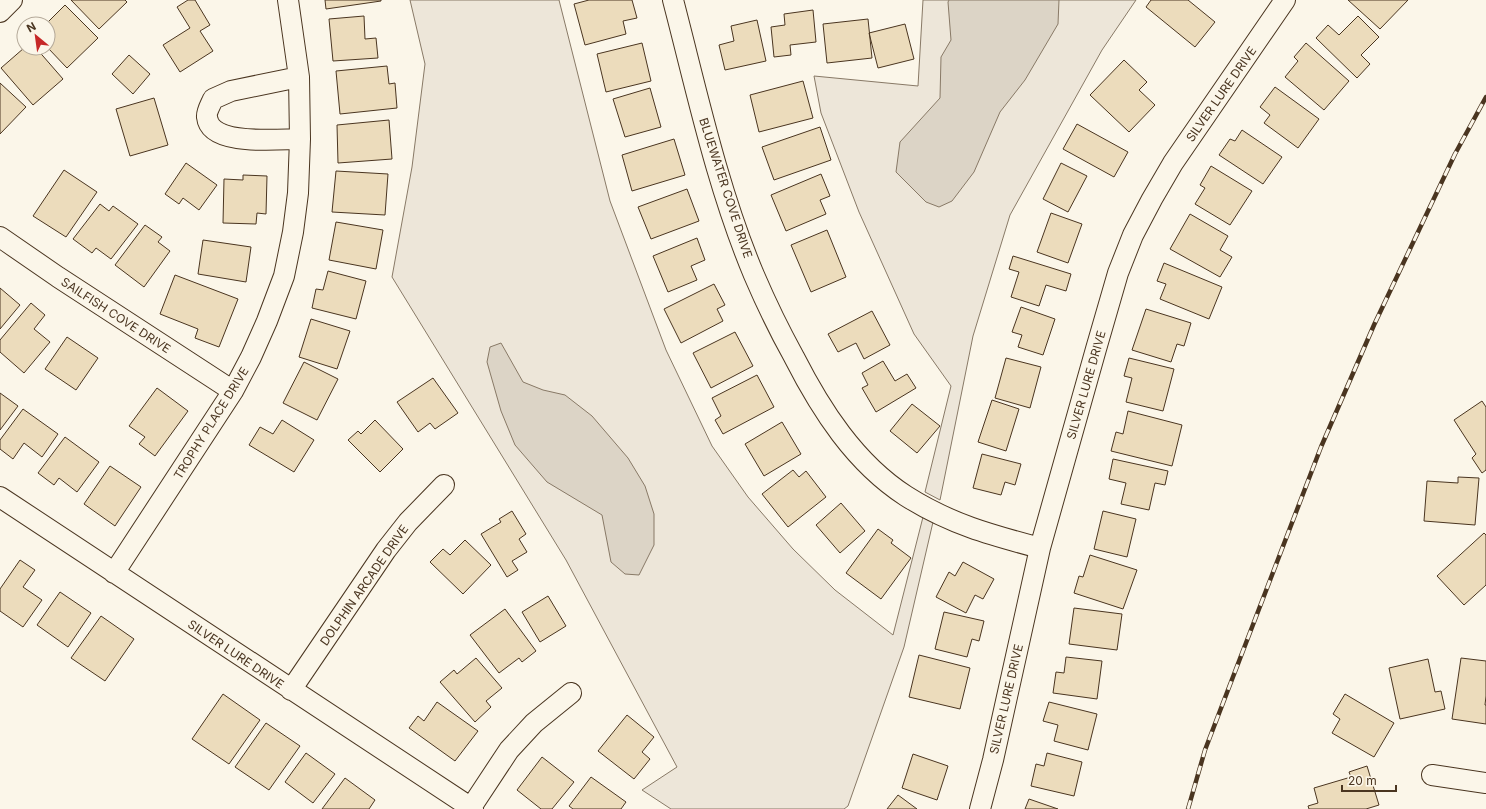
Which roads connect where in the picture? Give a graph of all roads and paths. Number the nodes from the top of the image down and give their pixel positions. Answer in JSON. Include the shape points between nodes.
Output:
{"nodes":[{"id":1,"x":12,"y":0,"type":"edge"},
{"id":2,"x":288,"y":0,"type":"edge"},
{"id":3,"x":673,"y":0,"type":"edge"},
{"id":4,"x":1285,"y":0,"type":"edge"},
{"id":5,"x":0,"y":12,"type":"edge"},
{"id":6,"x":299,"y":77,"type":"junction"},
{"id":7,"x":300,"y":139,"type":"junction"},
{"id":8,"x":0,"y":237,"type":"edge"},
{"id":9,"x":233,"y":391,"type":"junction"},
{"id":10,"x":444,"y":485,"type":"dead end"},
{"id":11,"x":0,"y":497,"type":"edge"},
{"id":12,"x":1040,"y":548,"type":"junction"},
{"id":13,"x":114,"y":573,"type":"junction"},
{"id":14,"x":291,"y":690,"type":"junction"},
{"id":15,"x":571,"y":693,"type":"dead end"},
{"id":16,"x":1432,"y":775,"type":"dead end"},
{"id":17,"x":1486,"y":783,"type":"edge"},
{"id":18,"x":471,"y":809,"type":"edge"},
{"id":19,"x":980,"y":809,"type":"edge"}],
"edges":[{"from":1,"to":5,"type":"street"},
{"from":2,"to":6,"type":"street","name":"TROPHY PLACE DRIVE"},
{"from":3,"to":12,"type":"street","name":"BLUEWATER COVE DRIVE","via":[[712,152],[754,274],[783,338],[832,423],[873,469],[905,495],[974,530]]},
{"from":4,"to":12,"type":"street","name":"SILVER LURE DRIVE","via":[[1173,164],[1133,235],[1118,273]]},
{"from":6,"to":7,"type":"street","name":"TROPHY PLACE DRIVE"},
{"from":6,"to":7,"type":"street","via":[[231,91],[213,99],[206,116],[210,126],[223,136],[241,139]]},
{"from":7,"to":9,"type":"street","name":"TROPHY PLACE DRIVE","via":[[298,193],[284,276],[268,321]]},
{"from":8,"to":9,"type":"street","name":"SAILFISH COVE DRIVE"},
{"from":9,"to":13,"type":"street","name":"TROPHY PLACE DRIVE"},
{"from":10,"to":14,"type":"street","name":"DOLPHIN ARCADE DRIVE","via":[[408,522],[386,550]]},
{"from":11,"to":13,"type":"street","name":"SILVER LURE DRIVE"},
{"from":12,"to":19,"type":"street","name":"SILVER LURE DRIVE"},
{"from":13,"to":14,"type":"street","name":"SILVER LURE DRIVE"},
{"from":14,"to":18,"type":"street","name":"SILVER LURE DRIVE"},
{"from":15,"to":18,"type":"street","via":[[534,723],[509,750]]},
{"from":16,"to":17,"type":"street"}]}
